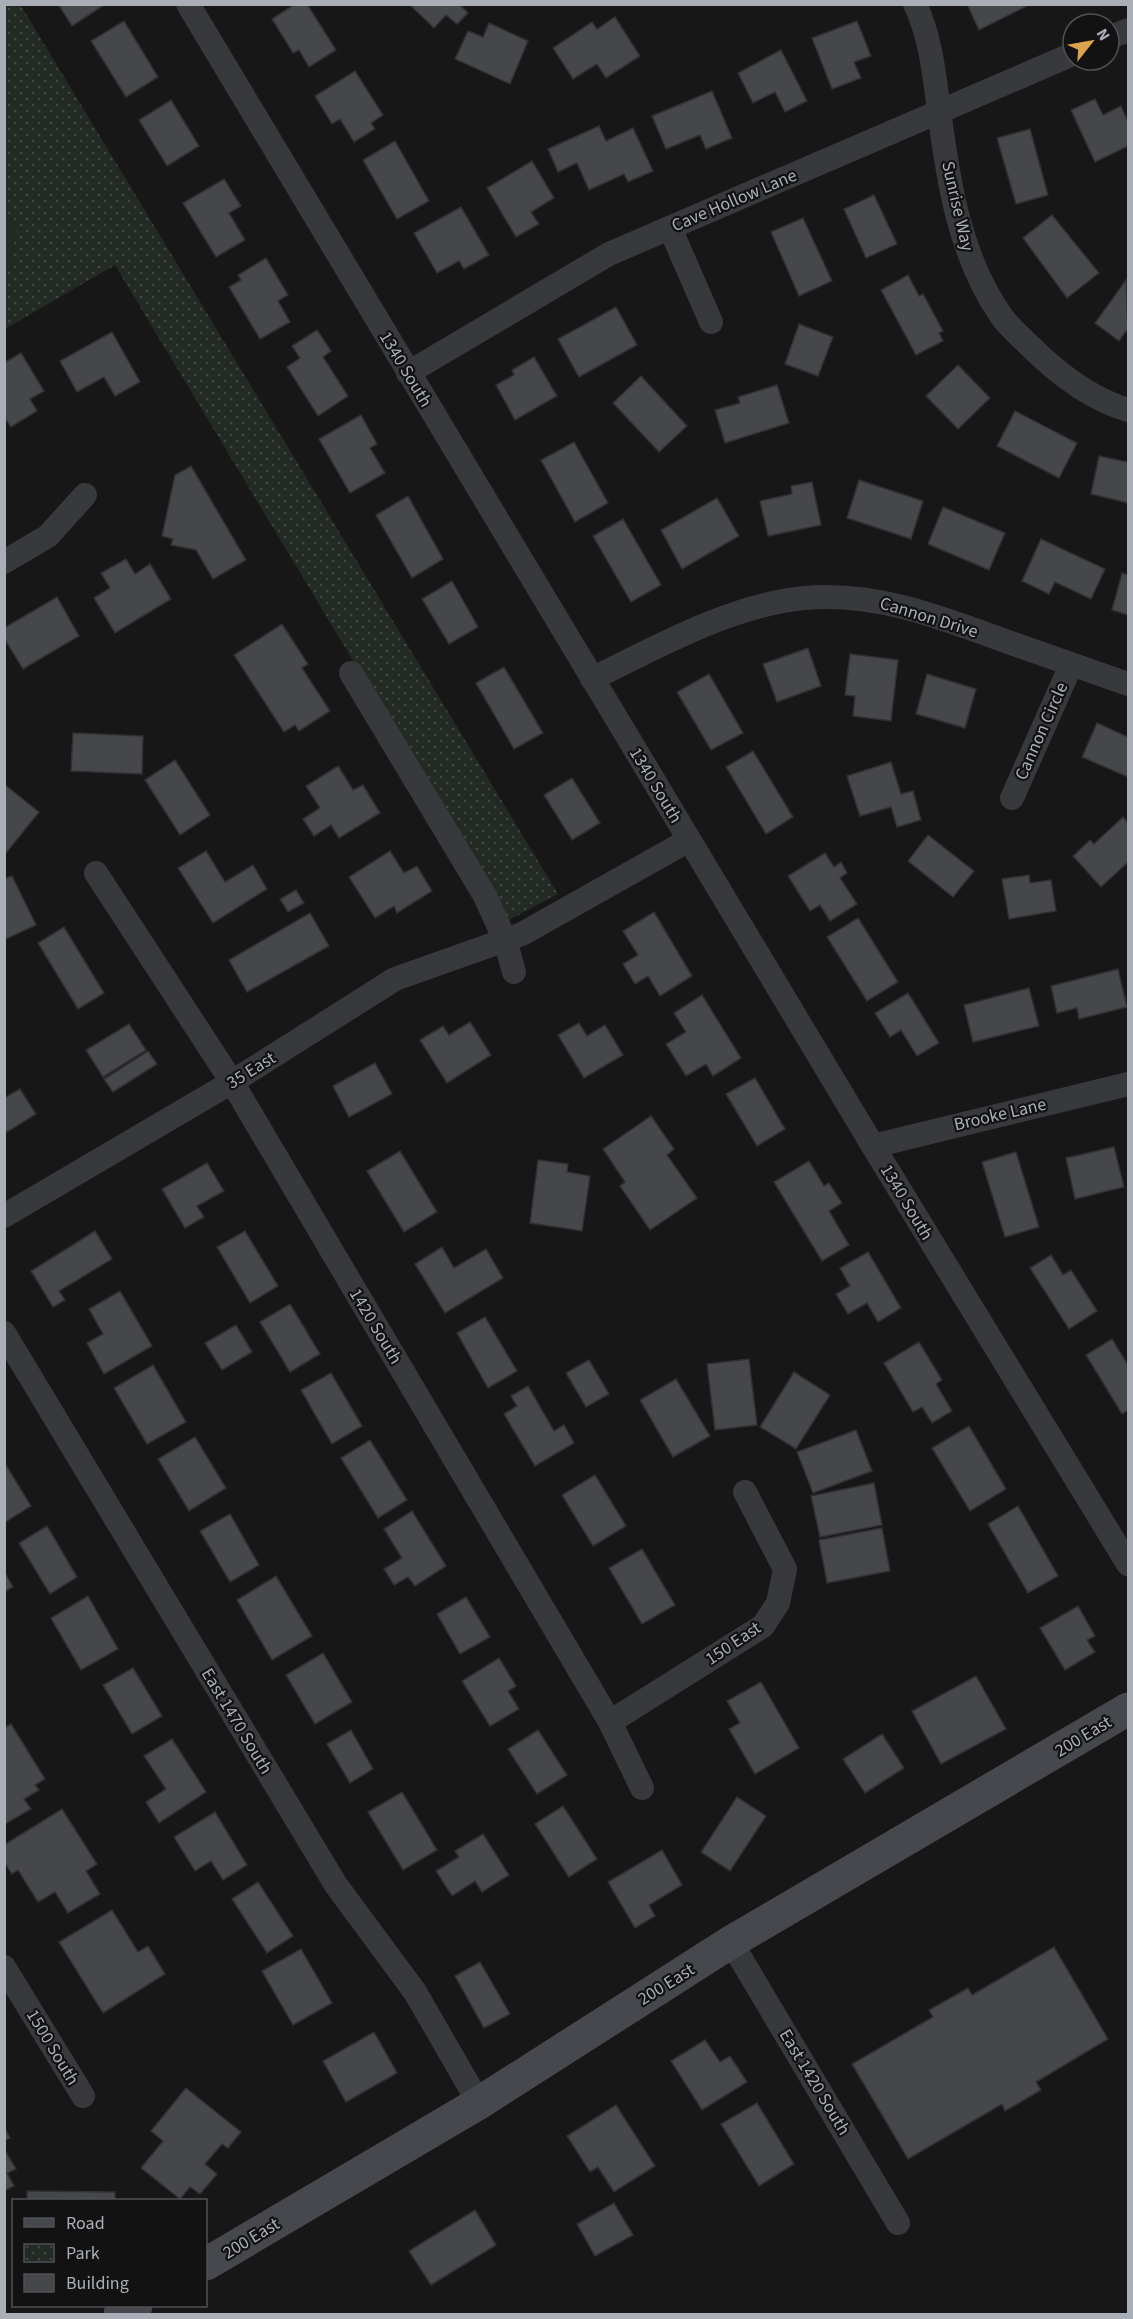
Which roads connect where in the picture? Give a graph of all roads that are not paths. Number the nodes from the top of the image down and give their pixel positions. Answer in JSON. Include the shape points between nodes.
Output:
{"nodes":[{"id":1,"x":188,"y":4,"type":"edge"},
{"id":2,"x":915,"y":4,"type":"edge"},
{"id":3,"x":1061,"y":59,"type":"edge"},
{"id":4,"x":939,"y":111,"type":"junction"},
{"id":5,"x":670,"y":228,"type":"junction"},
{"id":6,"x":711,"y":322,"type":"dead end"},
{"id":7,"x":408,"y":373,"type":"junction"},
{"id":8,"x":1128,"y":410,"type":"edge"},
{"id":9,"x":85,"y":495,"type":"dead end"},
{"id":10,"x":4,"y":562,"type":"edge"},
{"id":11,"x":1071,"y":665,"type":"junction"},
{"id":12,"x":351,"y":673,"type":"dead end"},
{"id":13,"x":592,"y":679,"type":"junction"},
{"id":14,"x":1128,"y":684,"type":"edge"},
{"id":15,"x":1012,"y":798,"type":"dead end"},
{"id":16,"x":689,"y":840,"type":"junction"},
{"id":17,"x":96,"y":873,"type":"dead end"},
{"id":18,"x":505,"y":940,"type":"junction"},
{"id":19,"x":514,"y":972,"type":"dead end"},
{"id":20,"x":232,"y":1082,"type":"junction"},
{"id":21,"x":1128,"y":1084,"type":"edge"},
{"id":22,"x":873,"y":1146,"type":"junction"},
{"id":23,"x":4,"y":1216,"type":"edge"},
{"id":24,"x":4,"y":1333,"type":"edge"},
{"id":25,"x":745,"y":1492,"type":"dead end"},
{"id":26,"x":1128,"y":1564,"type":"edge"},
{"id":27,"x":1128,"y":1709,"type":"edge"},
{"id":28,"x":610,"y":1722,"type":"junction"},
{"id":29,"x":642,"y":1788,"type":"dead end"},
{"id":30,"x":731,"y":1942,"type":"junction"},
{"id":31,"x":4,"y":1967,"type":"edge"},
{"id":32,"x":83,"y":2096,"type":"dead end"},
{"id":33,"x":479,"y":2103,"type":"junction"},
{"id":34,"x":898,"y":2223,"type":"dead end"},
{"id":35,"x":207,"y":2263,"type":"edge"},
{"id":36,"x":134,"y":2307,"type":"edge"},
{"id":37,"x":120,"y":2314,"type":"edge"}],
"edges":[{"from":1,"to":7,"type":"street","name":"1340 South"},
{"from":2,"to":4,"type":"street","name":"Sunrise Way","via":[[933,59]]},
{"from":3,"to":4,"type":"street","name":"Cave Hollow Lane"},
{"from":4,"to":5,"type":"street","name":"Cave Hollow Lane"},
{"from":4,"to":8,"type":"street","name":"Sunrise Way","via":[[962,237],[975,271],[1003,318],[1044,360],[1077,386],[1108,404]]},
{"from":5,"to":6,"type":"street"},
{"from":5,"to":7,"type":"street","name":"Cave Hollow Lane","via":[[609,254]]},
{"from":7,"to":13,"type":"street","name":"1340 South"},
{"from":9,"to":10,"type":"street","via":[[48,536]]},
{"from":11,"to":13,"type":"street","name":"Cannon Drive","via":[[944,618],[876,600],[805,597],[762,606],[694,630]]},
{"from":11,"to":14,"type":"street","name":"Cannon Drive"},
{"from":11,"to":15,"type":"street","name":"Cannon Circle"},
{"from":12,"to":18,"type":"street","via":[[485,896]]},
{"from":13,"to":16,"type":"street","name":"1340 South"},
{"from":16,"to":18,"type":"street","name":"35 East"},
{"from":16,"to":22,"type":"street","name":"1340 South"},
{"from":17,"to":20,"type":"street","name":"1420 South"},
{"from":18,"to":19,"type":"street"},
{"from":18,"to":20,"type":"street","name":"35 East","via":[[395,980]]},
{"from":20,"to":23,"type":"street","name":"35 East"},
{"from":20,"to":28,"type":"street","name":"1420 South"},
{"from":21,"to":22,"type":"street","name":"Brooke Lane"},
{"from":22,"to":26,"type":"street","name":"1340 South"},
{"from":24,"to":33,"type":"street","name":"East 1470 South","via":[[336,1885],[415,1992]]},
{"from":25,"to":28,"type":"street","name":"150 East","via":[[785,1569],[778,1603],[763,1626]]},
{"from":27,"to":30,"type":"main road","name":"200 East"},
{"from":28,"to":29,"type":"street","name":"1420 South"},
{"from":30,"to":33,"type":"main road","name":"200 East"},
{"from":30,"to":34,"type":"street","name":"East 1420 South"},
{"from":31,"to":32,"type":"street","name":"1500 South"},
{"from":33,"to":35,"type":"main road","name":"200 East"},
{"from":36,"to":37,"type":"main road"}]}
